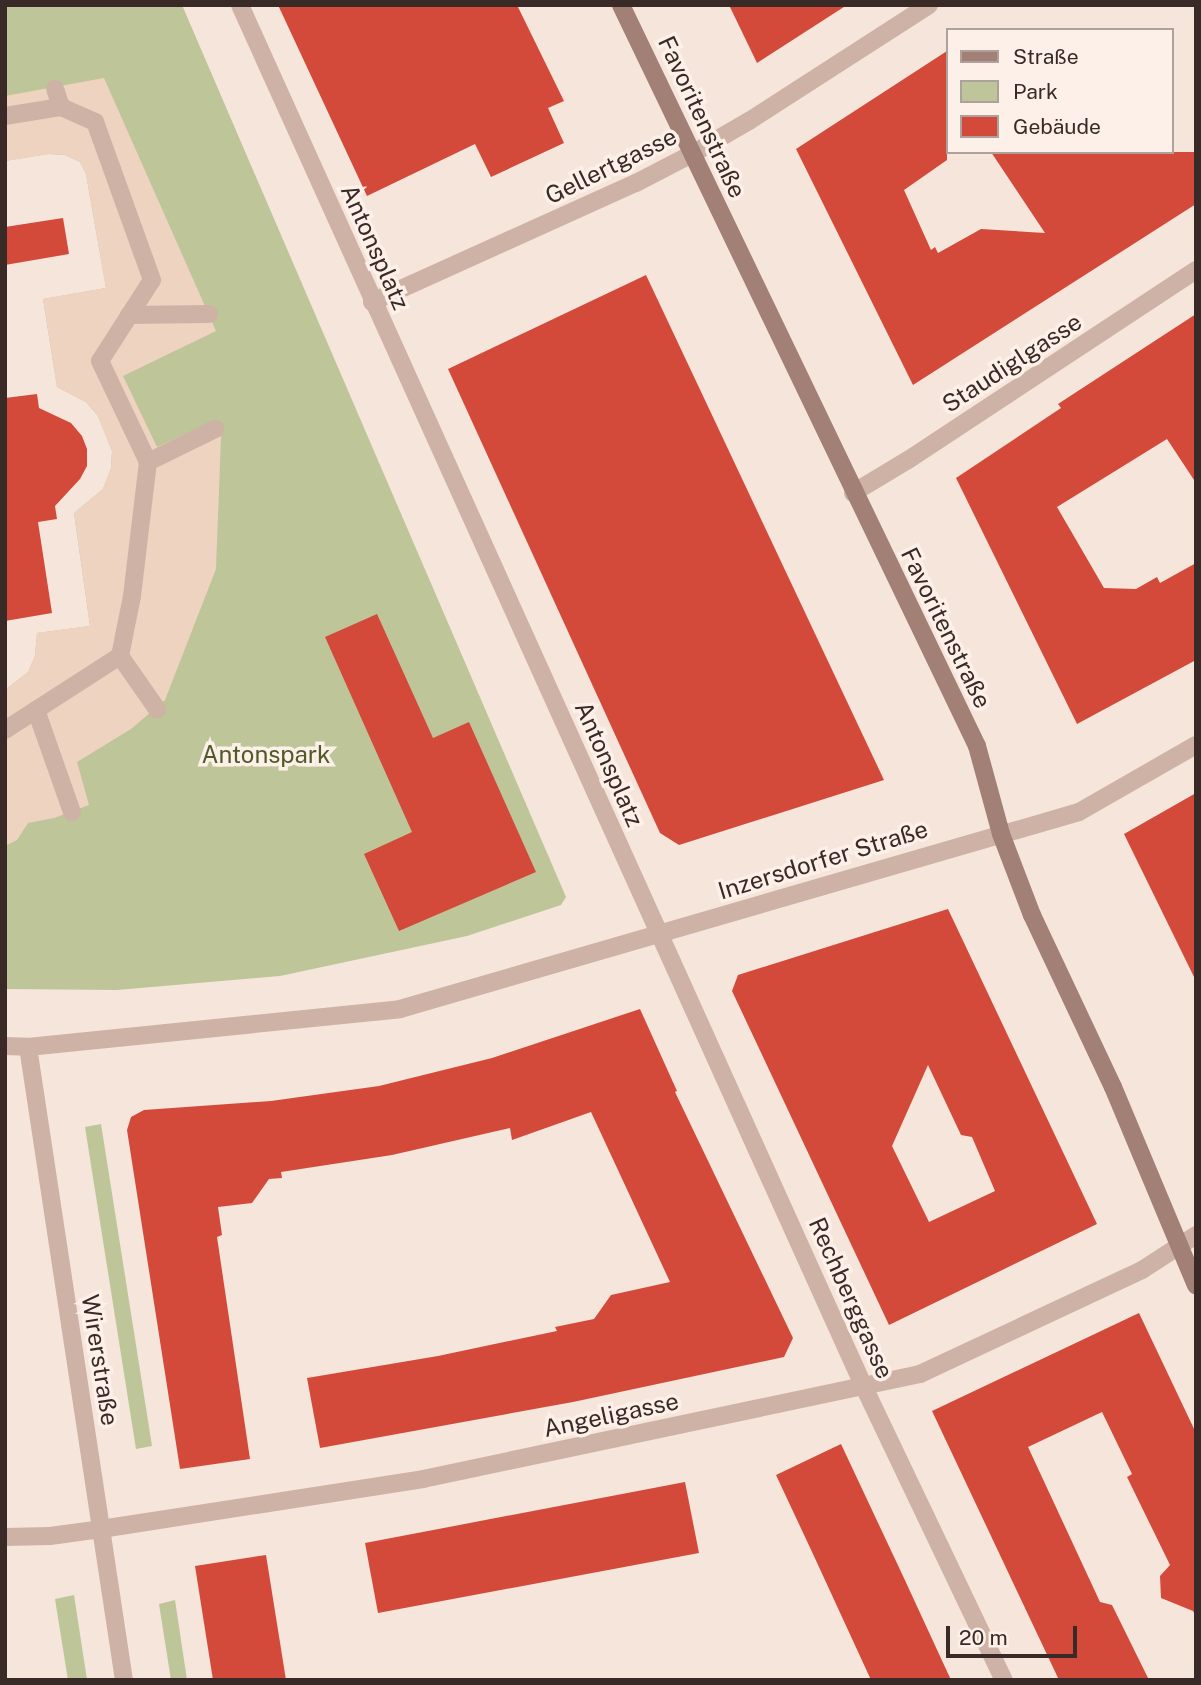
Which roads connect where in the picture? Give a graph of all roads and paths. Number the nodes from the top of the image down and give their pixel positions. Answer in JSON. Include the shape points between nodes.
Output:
{"nodes":[{"id":1,"x":240,"y":5,"type":"edge"},
{"id":2,"x":621,"y":5,"type":"edge"},
{"id":3,"x":929,"y":5,"type":"edge"},
{"id":4,"x":55,"y":89,"type":"dead end"},
{"id":5,"x":61,"y":107,"type":"junction"},
{"id":6,"x":5,"y":116,"type":"edge"},
{"id":7,"x":692,"y":154,"type":"junction"},
{"id":8,"x":1196,"y":270,"type":"edge"},
{"id":9,"x":372,"y":302,"type":"junction"},
{"id":10,"x":209,"y":314,"type":"dead end"},
{"id":11,"x":129,"y":315,"type":"junction"},
{"id":12,"x":215,"y":429,"type":"dead end"},
{"id":13,"x":148,"y":462,"type":"junction"},
{"id":14,"x":853,"y":493,"type":"junction"},
{"id":15,"x":120,"y":656,"type":"junction"},
{"id":16,"x":157,"y":709,"type":"dead end"},
{"id":17,"x":36,"y":710,"type":"junction"},
{"id":18,"x":5,"y":730,"type":"edge"},
{"id":19,"x":1196,"y":745,"type":"edge"},
{"id":20,"x":72,"y":812,"type":"dead end"},
{"id":21,"x":1001,"y":834,"type":"junction"},
{"id":22,"x":660,"y":934,"type":"junction"},
{"id":23,"x":5,"y":1046,"type":"edge"},
{"id":24,"x":29,"y":1047,"type":"junction"},
{"id":25,"x":1196,"y":1235,"type":"edge"},
{"id":26,"x":1180,"y":1247,"type":"junction"},
{"id":27,"x":1196,"y":1285,"type":"edge"},
{"id":28,"x":864,"y":1387,"type":"junction"},
{"id":29,"x":101,"y":1529,"type":"junction"},
{"id":30,"x":5,"y":1536,"type":"edge"},
{"id":31,"x":124,"y":1680,"type":"edge"},
{"id":32,"x":1004,"y":1680,"type":"edge"}],
"edges":[{"from":1,"to":9,"type":"street","name":"Antonsplatz"},
{"from":2,"to":7,"type":"main road","name":"Favoritenstraße"},
{"from":3,"to":7,"type":"street","name":"Gellertgasse"},
{"from":4,"to":5,"type":"street"},
{"from":5,"to":6,"type":"street"},
{"from":5,"to":11,"type":"street","via":[[95,122],[152,280]]},
{"from":7,"to":9,"type":"street","name":"Gellertgasse"},
{"from":7,"to":14,"type":"main road","name":"Favoritenstraße"},
{"from":8,"to":14,"type":"street","name":"Staudiglgasse"},
{"from":9,"to":22,"type":"street","name":"Antonsplatz"},
{"from":10,"to":11,"type":"street"},
{"from":11,"to":13,"type":"street","via":[[100,361]]},
{"from":12,"to":13,"type":"street"},
{"from":13,"to":15,"type":"street"},
{"from":14,"to":21,"type":"main road","name":"Favoritenstraße","via":[[976,746]]},
{"from":15,"to":16,"type":"street"},
{"from":15,"to":17,"type":"street"},
{"from":17,"to":18,"type":"street"},
{"from":17,"to":20,"type":"street"},
{"from":19,"to":21,"type":"street","name":"Inzersdorfer Straße","via":[[1079,812]]},
{"from":21,"to":22,"type":"street","name":"Inzersdorfer Straße"},
{"from":21,"to":26,"type":"main road","name":"Favoritenstraße","via":[[1032,915],[1113,1087]]},
{"from":22,"to":24,"type":"street","via":[[400,1009]]},
{"from":22,"to":28,"type":"street","name":"Rechberggasse"},
{"from":23,"to":24,"type":"street"},
{"from":24,"to":29,"type":"street","name":"Wirerstraße"},
{"from":25,"to":26,"type":"street","name":"Angeligasse"},
{"from":26,"to":27,"type":"main road","name":"Favoritenstraße"},
{"from":26,"to":28,"type":"street","name":"Angeligasse","via":[[1142,1270],[920,1374]]},
{"from":28,"to":29,"type":"street","name":"Angeligasse","via":[[423,1479]]},
{"from":28,"to":32,"type":"street","name":"Rechberggasse"},
{"from":29,"to":30,"type":"street","name":"Angeligasse"},
{"from":29,"to":31,"type":"street","name":"Wirerstraße"}]}
